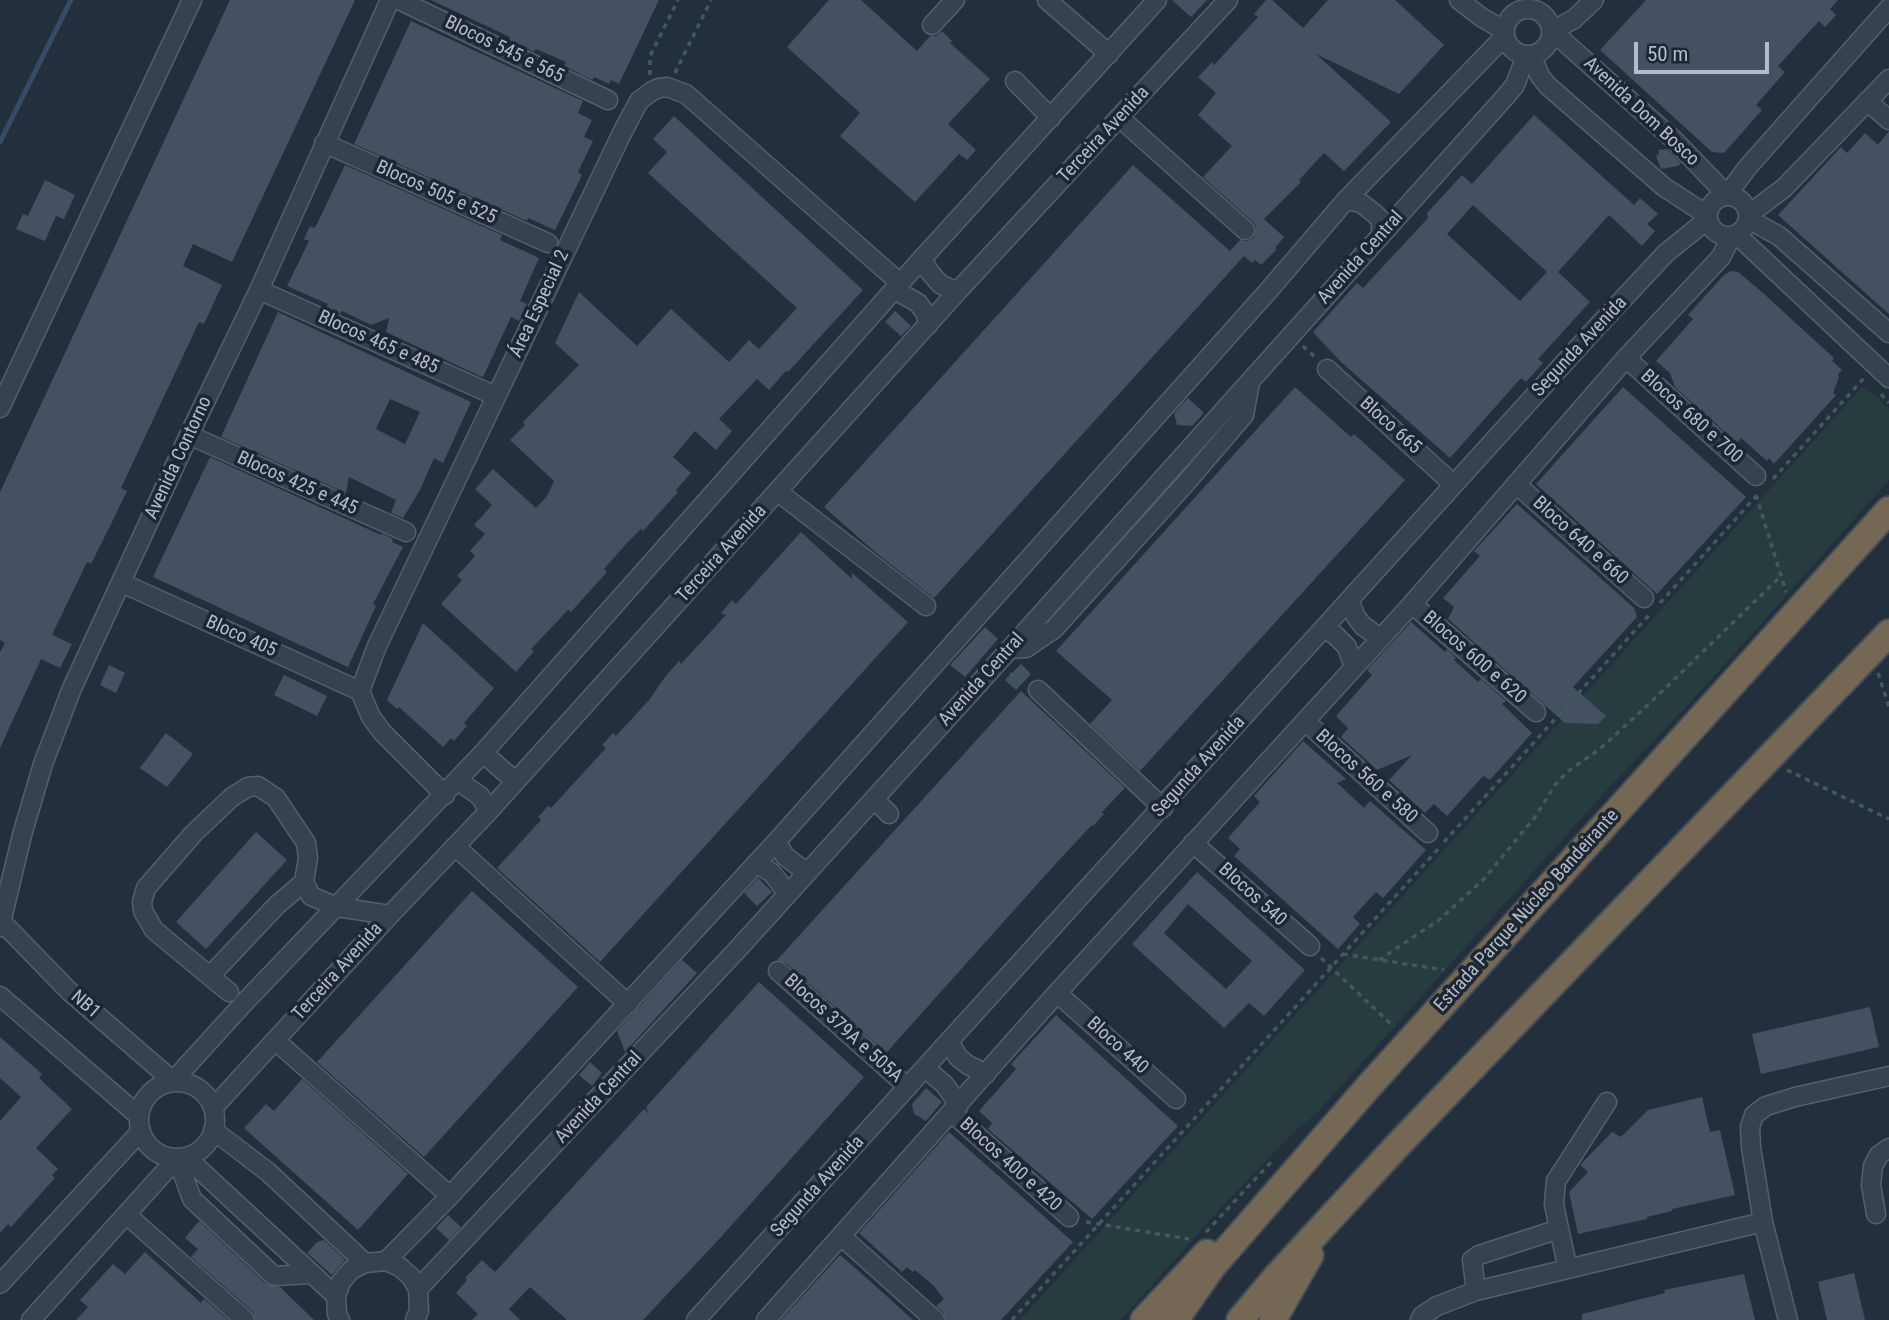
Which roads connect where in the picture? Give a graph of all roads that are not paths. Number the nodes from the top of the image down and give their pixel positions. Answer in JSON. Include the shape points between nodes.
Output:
{"nodes":[{"id":1,"x":192,"y":0,"type":"edge"},
{"id":2,"x":390,"y":0,"type":"edge"},
{"id":3,"x":399,"y":0,"type":"edge"},
{"id":4,"x":955,"y":0,"type":"edge"},
{"id":5,"x":1047,"y":0,"type":"edge"},
{"id":6,"x":1157,"y":0,"type":"edge"},
{"id":7,"x":1228,"y":0,"type":"edge"},
{"id":8,"x":1459,"y":0,"type":"edge"},
{"id":9,"x":1594,"y":0,"type":"edge"},
{"id":10,"x":1528,"y":3,"type":"edge"},
{"id":11,"x":1889,"y":8,"type":"edge"},
{"id":12,"x":932,"y":25,"type":"dead end"},
{"id":13,"x":1552,"y":31,"type":"junction"},
{"id":14,"x":1505,"y":33,"type":"junction"},
{"id":15,"x":1109,"y":54,"type":"junction"},
{"id":16,"x":1529,"y":55,"type":"junction"},
{"id":17,"x":1889,"y":79,"type":"edge"},
{"id":18,"x":1015,"y":80,"type":"dead end"},
{"id":19,"x":608,"y":100,"type":"dead end"},
{"id":20,"x":1867,"y":102,"type":"junction"},
{"id":21,"x":1051,"y":118,"type":"junction"},
{"id":22,"x":1120,"y":118,"type":"junction"},
{"id":23,"x":1889,"y":120,"type":"edge"},
{"id":24,"x":324,"y":143,"type":"junction"},
{"id":25,"x":1727,"y":195,"type":"junction"},
{"id":26,"x":1346,"y":200,"type":"junction"},
{"id":27,"x":1707,"y":217,"type":"junction"},
{"id":28,"x":1748,"y":217,"type":"junction"},
{"id":29,"x":1245,"y":230,"type":"dead end"},
{"id":30,"x":1381,"y":235,"type":"junction"},
{"id":31,"x":1734,"y":236,"type":"junction"},
{"id":32,"x":548,"y":243,"type":"dead end"},
{"id":33,"x":923,"y":259,"type":"junction"},
{"id":34,"x":898,"y":286,"type":"junction"},
{"id":35,"x":259,"y":290,"type":"junction"},
{"id":36,"x":957,"y":292,"type":"junction"},
{"id":37,"x":1875,"y":320,"type":"junction"},
{"id":38,"x":928,"y":325,"type":"junction"},
{"id":39,"x":1889,"y":333,"type":"edge"},
{"id":40,"x":1853,"y":345,"type":"junction"},
{"id":41,"x":1626,"y":358,"type":"junction"},
{"id":42,"x":1327,"y":369,"type":"road end"},
{"id":43,"x":1889,"y":378,"type":"edge"},
{"id":44,"x":496,"y":396,"type":"junction"},
{"id":45,"x":2,"y":404,"type":"edge"},
{"id":46,"x":188,"y":435,"type":"junction"},
{"id":47,"x":1756,"y":476,"type":"road end"},
{"id":48,"x":1453,"y":484,"type":"junction"},
{"id":49,"x":1516,"y":484,"type":"junction"},
{"id":50,"x":778,"y":492,"type":"junction"},
{"id":51,"x":1889,"y":510,"type":"edge"},
{"id":52,"x":406,"y":532,"type":"dead end"},
{"id":53,"x":122,"y":583,"type":"junction"},
{"id":54,"x":1644,"y":598,"type":"dead end"},
{"id":55,"x":1349,"y":600,"type":"junction"},
{"id":56,"x":1412,"y":604,"type":"junction"},
{"id":57,"x":926,"y":606,"type":"dead end"},
{"id":58,"x":1324,"y":629,"type":"junction"},
{"id":59,"x":1889,"y":633,"type":"edge"},
{"id":60,"x":1383,"y":635,"type":"junction"},
{"id":61,"x":1354,"y":667,"type":"junction"},
{"id":62,"x":1038,"y":690,"type":"road end"},
{"id":63,"x":360,"y":691,"type":"junction"},
{"id":64,"x":1536,"y":712,"type":"dead end"},
{"id":65,"x":1305,"y":721,"type":"junction"},
{"id":66,"x":483,"y":753,"type":"junction"},
{"id":67,"x":458,"y":781,"type":"junction"},
{"id":68,"x":515,"y":781,"type":"junction"},
{"id":69,"x":445,"y":795,"type":"junction"},
{"id":70,"x":874,"y":799,"type":"junction"},
{"id":71,"x":1163,"y":807,"type":"junction"},
{"id":72,"x":489,"y":811,"type":"junction"},
{"id":73,"x":889,"y":814,"type":"dead end"},
{"id":74,"x":1428,"y":833,"type":"dead end"},
{"id":75,"x":776,"y":842,"type":"junction"},
{"id":76,"x":1194,"y":843,"type":"junction"},
{"id":77,"x":455,"y":846,"type":"junction"},
{"id":78,"x":756,"y":863,"type":"junction"},
{"id":79,"x":809,"y":869,"type":"junction"},
{"id":80,"x":304,"y":882,"type":"junction"},
{"id":81,"x":788,"y":894,"type":"junction"},
{"id":82,"x":337,"y":907,"type":"junction"},
{"id":83,"x":390,"y":915,"type":"junction"},
{"id":84,"x":1,"y":924,"type":"edge"},
{"id":85,"x":1310,"y":946,"type":"road end"},
{"id":86,"x":778,"y":971,"type":"dead end"},
{"id":87,"x":210,"y":976,"type":"junction"},
{"id":88,"x":229,"y":992,"type":"dead end"},
{"id":89,"x":1057,"y":993,"type":"junction"},
{"id":90,"x":0,"y":996,"type":"edge"},
{"id":91,"x":628,"y":1004,"type":"junction"},
{"id":92,"x":276,"y":1041,"type":"junction"},
{"id":93,"x":949,"y":1041,"type":"junction"},
{"id":94,"x":925,"y":1069,"type":"junction"},
{"id":95,"x":986,"y":1074,"type":"junction"},
{"id":96,"x":1888,"y":1080,"type":"edge"},
{"id":97,"x":173,"y":1081,"type":"junction"},
{"id":98,"x":908,"y":1087,"type":"junction"},
{"id":99,"x":1176,"y":1099,"type":"dead end"},
{"id":100,"x":1607,"y":1102,"type":"dead end"},
{"id":101,"x":214,"y":1107,"type":"junction"},
{"id":102,"x":955,"y":1109,"type":"junction"},
{"id":103,"x":140,"y":1123,"type":"junction"},
{"id":104,"x":1332,"y":1128,"type":"junction"},
{"id":105,"x":214,"y":1130,"type":"junction"},
{"id":106,"x":1889,"y":1148,"type":"edge"},
{"id":107,"x":182,"y":1158,"type":"junction"},
{"id":108,"x":450,"y":1196,"type":"junction"},
{"id":109,"x":127,"y":1214,"type":"junction"},
{"id":110,"x":1876,"y":1214,"type":"dead end"},
{"id":111,"x":1333,"y":1215,"type":"junction"},
{"id":112,"x":1069,"y":1217,"type":"dead end"},
{"id":113,"x":1763,"y":1222,"type":"junction"},
{"id":114,"x":1559,"y":1230,"type":"junction"},
{"id":115,"x":841,"y":1236,"type":"junction"},
{"id":116,"x":386,"y":1261,"type":"junction"},
{"id":117,"x":365,"y":1263,"type":"junction"},
{"id":118,"x":1568,"y":1269,"type":"junction"},
{"id":119,"x":312,"y":1274,"type":"junction"},
{"id":120,"x":0,"y":1284,"type":"edge"},
{"id":121,"x":418,"y":1289,"type":"junction"},
{"id":122,"x":1476,"y":1291,"type":"junction"},
{"id":123,"x":336,"y":1312,"type":"edge"},
{"id":124,"x":421,"y":1317,"type":"edge"},
{"id":125,"x":31,"y":1320,"type":"edge"},
{"id":126,"x":245,"y":1320,"type":"edge"},
{"id":127,"x":696,"y":1320,"type":"edge"},
{"id":128,"x":766,"y":1320,"type":"edge"},
{"id":129,"x":934,"y":1320,"type":"edge"},
{"id":130,"x":1144,"y":1320,"type":"edge"},
{"id":131,"x":1175,"y":1320,"type":"edge"},
{"id":132,"x":1240,"y":1320,"type":"edge"},
{"id":133,"x":1273,"y":1320,"type":"edge"},
{"id":134,"x":1420,"y":1320,"type":"edge"},
{"id":135,"x":1787,"y":1320,"type":"edge"}],
"edges":[{"from":1,"to":45,"type":"street"},
{"from":2,"to":24,"type":"street","name":"Avenida Contorno"},
{"from":3,"to":19,"type":"street","name":"Blocos 545 e 565"},
{"from":4,"to":12,"type":"street"},
{"from":5,"to":15,"type":"street"},
{"from":6,"to":15,"type":"street"},
{"from":7,"to":22,"type":"street","name":"Terceira Avenida"},
{"from":8,"to":14,"type":"street"},
{"from":9,"to":13,"type":"street"},
{"from":10,"to":13,"type":"street","via":[[1548,20]]},
{"from":10,"to":14,"type":"street","via":[[1507,22]]},
{"from":11,"to":25,"type":"street"},
{"from":13,"to":16,"type":"street","via":[[1545,49]]},
{"from":13,"to":25,"type":"street","name":"Avenida Dom Bosco","via":[[1673,139]]},
{"from":14,"to":16,"type":"street","via":[[1516,52]]},
{"from":14,"to":26,"type":"street"},
{"from":15,"to":21,"type":"street"},
{"from":16,"to":27,"type":"street","name":"Avenida Dom Bosco","via":[[1548,86],[1664,187]]},
{"from":16,"to":30,"type":"street","name":"Avenida Central","via":[[1506,96]]},
{"from":17,"to":20,"type":"street"},
{"from":18,"to":21,"type":"street"},
{"from":20,"to":23,"type":"street"},
{"from":20,"to":28,"type":"street","via":[[1784,188]]},
{"from":21,"to":33,"type":"street"},
{"from":22,"to":29,"type":"street"},
{"from":22,"to":36,"type":"street","name":"Terceira Avenida"},
{"from":24,"to":32,"type":"street","name":"Blocos 505 e 525"},
{"from":24,"to":35,"type":"street","name":"Avenida Contorno"},
{"from":25,"to":27,"type":"street","via":[[1714,200]]},
{"from":25,"to":28,"type":"street","via":[[1745,205]]},
{"from":26,"to":30,"type":"street","via":[[1361,203],[1381,220]]},
{"from":26,"to":75,"type":"street"},
{"from":27,"to":31,"type":"street","via":[[1715,233]]},
{"from":27,"to":48,"type":"street","name":"Segunda Avenida","via":[[1666,253]]},
{"from":28,"to":31,"type":"street","via":[[1746,226]]},
{"from":28,"to":37,"type":"street","via":[[1779,236]]},
{"from":30,"to":70,"type":"street","name":"Avenida Central"},
{"from":31,"to":40,"type":"street"},
{"from":31,"to":41,"type":"street","via":[[1721,257]]},
{"from":33,"to":34,"type":"street"},
{"from":33,"to":36,"type":"street","via":[[940,284]]},
{"from":34,"to":38,"type":"street","via":[[918,303]]},
{"from":34,"to":44,"type":"street","name":"Área Especial 2","via":[[686,94],[659,89],[639,102],[622,133]]},
{"from":34,"to":66,"type":"street"},
{"from":35,"to":44,"type":"street","name":"Blocos 465 e 485"},
{"from":35,"to":46,"type":"street","name":"Avenida Contorno"},
{"from":36,"to":38,"type":"street","name":"Terceira Avenida"},
{"from":37,"to":39,"type":"street"},
{"from":37,"to":40,"type":"street"},
{"from":38,"to":50,"type":"street","name":"Terceira Avenida"},
{"from":40,"to":43,"type":"street"},
{"from":41,"to":47,"type":"street","name":"Blocos 680 e 700"},
{"from":41,"to":49,"type":"street"},
{"from":42,"to":48,"type":"street","name":"Bloco 665"},
{"from":44,"to":63,"type":"street","name":"Área Especial 2"},
{"from":46,"to":52,"type":"street","name":"Blocos 425 e 445"},
{"from":46,"to":53,"type":"street","name":"Avenida Contorno"},
{"from":48,"to":55,"type":"street","name":"Segunda Avenida"},
{"from":49,"to":54,"type":"street","name":"Bloco 640 e 660"},
{"from":49,"to":56,"type":"street"},
{"from":50,"to":57,"type":"street"},
{"from":50,"to":68,"type":"street","name":"Terceira Avenida"},
{"from":51,"to":104,"type":"highway","name":"Estrada Parque Núcleo Bandeirante"},
{"from":53,"to":63,"type":"street","name":"Bloco 405"},
{"from":53,"to":84,"type":"street","name":"Avenida Contorno","via":[[72,688],[43,764]]},
{"from":55,"to":58,"type":"street","name":"Segunda Avenida"},
{"from":55,"to":60,"type":"street","via":[[1363,626]]},
{"from":56,"to":60,"type":"street"},
{"from":56,"to":64,"type":"street","name":"Blocos 600 e 620"},
{"from":58,"to":61,"type":"street","via":[[1347,647]]},
{"from":58,"to":71,"type":"street","name":"Segunda Avenida"},
{"from":59,"to":111,"type":"highway"},
{"from":60,"to":61,"type":"street"},
{"from":61,"to":65,"type":"street"},
{"from":62,"to":71,"type":"street"},
{"from":63,"to":69,"type":"street","via":[[383,733]]},
{"from":65,"to":74,"type":"street","name":"Blocos 560 e 580"},
{"from":65,"to":76,"type":"street"},
{"from":66,"to":67,"type":"street"},
{"from":66,"to":68,"type":"street"},
{"from":67,"to":69,"type":"street"},
{"from":67,"to":72,"type":"street","via":[[480,796]]},
{"from":68,"to":72,"type":"street","name":"Terceira Avenida"},
{"from":69,"to":82,"type":"street"},
{"from":70,"to":73,"type":"street"},
{"from":70,"to":79,"type":"street","name":"Avenida Central"},
{"from":71,"to":93,"type":"street","name":"Segunda Avenida"},
{"from":72,"to":77,"type":"street","name":"Terceira Avenida"},
{"from":75,"to":78,"type":"street"},
{"from":75,"to":79,"type":"street","via":[[785,856]]},
{"from":76,"to":85,"type":"street","name":"Blocos 540"},
{"from":76,"to":89,"type":"street"},
{"from":77,"to":83,"type":"street","name":"Terceira Avenida"},
{"from":77,"to":91,"type":"street"},
{"from":78,"to":81,"type":"street","via":[[772,873]]},
{"from":78,"to":91,"type":"street"},
{"from":79,"to":81,"type":"street","name":"Avenida Central"},
{"from":80,"to":82,"type":"street","via":[[311,896]]},
{"from":80,"to":87,"type":"street"},
{"from":80,"to":87,"type":"street","via":[[309,858],[306,843],[276,798],[264,789],[248,787],[202,825],[146,888],[142,902],[154,930]]},
{"from":81,"to":121,"type":"street","name":"Avenida Central"},
{"from":82,"to":83,"type":"street"},
{"from":82,"to":97,"type":"street"},
{"from":83,"to":92,"type":"street","name":"Terceira Avenida"},
{"from":84,"to":97,"type":"street","name":"NB1","via":[[69,991]]},
{"from":86,"to":98,"type":"street","name":"Blocos 379A e 505A"},
{"from":87,"to":88,"type":"street"},
{"from":89,"to":95,"type":"street"},
{"from":89,"to":99,"type":"street","name":"Bloco 440"},
{"from":90,"to":103,"type":"street"},
{"from":91,"to":108,"type":"street"},
{"from":92,"to":101,"type":"street","name":"Terceira Avenida"},
{"from":92,"to":108,"type":"street"},
{"from":93,"to":94,"type":"street","name":"Segunda Avenida"},
{"from":93,"to":95,"type":"street","via":[[968,1065]]},
{"from":94,"to":98,"type":"street","name":"Segunda Avenida"},
{"from":94,"to":102,"type":"street","name":"Blocos 400 e 420","via":[[945,1085]]},
{"from":95,"to":102,"type":"street"},
{"from":96,"to":113,"type":"street","via":[[1795,1097],[1754,1115],[1751,1147]]},
{"from":97,"to":101,"type":"street","via":[[191,1083],[205,1092]]},
{"from":97,"to":103,"type":"street","via":[[147,1096]]},
{"from":98,"to":127,"type":"street","name":"Segunda Avenida"},
{"from":100,"to":114,"type":"street","via":[[1556,1181]]},
{"from":101,"to":105,"type":"street"},
{"from":102,"to":112,"type":"street","name":"Blocos 400 e 420"},
{"from":102,"to":115,"type":"street"},
{"from":103,"to":107,"type":"street","via":[[146,1142],[155,1151]]},
{"from":103,"to":120,"type":"street"},
{"from":104,"to":130,"type":"highway"},
{"from":104,"to":131,"type":"highway","name":"Estrada Parque Núcleo Bandeirante","via":[[1212,1268]]},
{"from":105,"to":107,"type":"street","via":[[198,1153]]},
{"from":105,"to":117,"type":"street","via":[[268,1172]]},
{"from":106,"to":110,"type":"street","via":[[1873,1166]]},
{"from":107,"to":109,"type":"street"},
{"from":107,"to":119,"type":"street"},
{"from":107,"to":119,"type":"street","via":[[192,1199],[274,1276]]},
{"from":108,"to":116,"type":"street"},
{"from":109,"to":125,"type":"street"},
{"from":109,"to":126,"type":"street"},
{"from":111,"to":132,"type":"highway"},
{"from":111,"to":133,"type":"highway"},
{"from":113,"to":118,"type":"street"},
{"from":113,"to":135,"type":"street"},
{"from":114,"to":118,"type":"street"},
{"from":114,"to":122,"type":"street","via":[[1472,1260]]},
{"from":115,"to":128,"type":"street"},
{"from":115,"to":129,"type":"street"},
{"from":116,"to":117,"type":"street"},
{"from":116,"to":121,"type":"street","via":[[411,1276]]},
{"from":117,"to":123,"type":"street","via":[[341,1282]]},
{"from":118,"to":122,"type":"street"},
{"from":119,"to":123,"type":"street"},
{"from":121,"to":124,"type":"street"},
{"from":122,"to":134,"type":"street","via":[[1437,1306]]}]}
